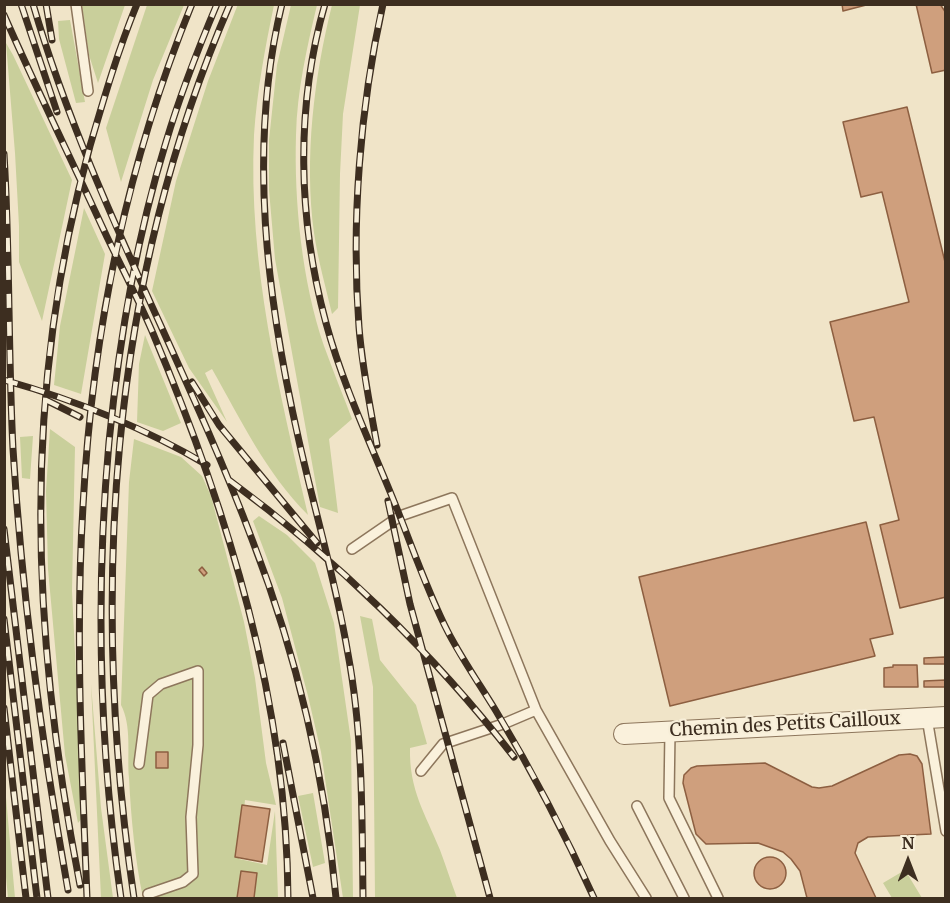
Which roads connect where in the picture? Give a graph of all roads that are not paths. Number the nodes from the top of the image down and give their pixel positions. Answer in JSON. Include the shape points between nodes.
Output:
{"nodes":[{"id":1,"x":76,"y":4,"type":"edge"},
{"id":2,"x":88,"y":91,"type":"dead end"},
{"id":3,"x":352,"y":549,"type":"dead end"},
{"id":4,"x":536,"y":710,"type":"junction"},
{"id":5,"x":936,"y":718,"type":"edge"},
{"id":6,"x":670,"y":731,"type":"junction"},
{"id":7,"x":624,"y":734,"type":"dead end"},
{"id":8,"x":140,"y":764,"type":"dead end"},
{"id":9,"x":421,"y":771,"type":"dead end"},
{"id":10,"x":637,"y":806,"type":"dead end"},
{"id":11,"x":945,"y":831,"type":"edge"},
{"id":12,"x":148,"y":894,"type":"dead end"},
{"id":13,"x":646,"y":898,"type":"edge"},
{"id":14,"x":684,"y":898,"type":"edge"},
{"id":15,"x":718,"y":898,"type":"edge"}],
"edges":[{"from":1,"to":2,"type":"lane"},
{"from":3,"to":4,"type":"lane","via":[[400,516],[452,498]]},
{"from":4,"to":9,"type":"lane","via":[[443,744]]},
{"from":4,"to":13,"type":"lane"},
{"from":5,"to":6,"type":"street","name":"Chemin des Petits Cailloux"},
{"from":5,"to":11,"type":"lane"},
{"from":6,"to":7,"type":"street","name":"Chemin des Petits Cailloux"},
{"from":6,"to":15,"type":"lane","via":[[669,798]]},
{"from":8,"to":12,"type":"lane","via":[[148,695],[161,684],[198,671],[198,745],[191,817],[193,874],[183,882]]},
{"from":10,"to":14,"type":"lane"}]}
